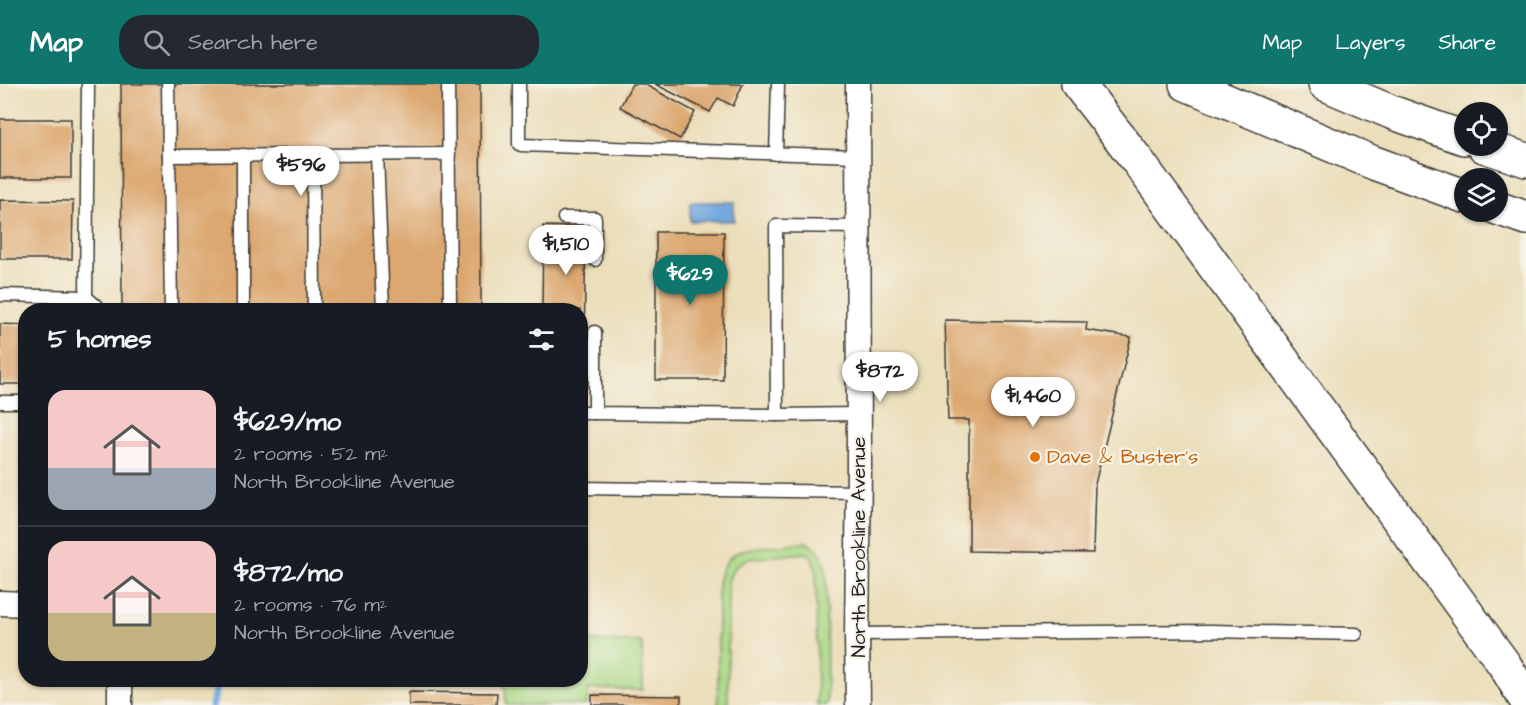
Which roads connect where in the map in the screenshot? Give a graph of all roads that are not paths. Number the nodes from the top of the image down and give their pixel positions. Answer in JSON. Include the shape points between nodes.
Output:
{"nodes":[{"id":1,"x":88,"y":84,"type":"edge"},
{"id":2,"x":168,"y":84,"type":"edge"},
{"id":3,"x":448,"y":84,"type":"edge"},
{"id":4,"x":519,"y":84,"type":"edge"},
{"id":5,"x":778,"y":84,"type":"edge"},
{"id":6,"x":1078,"y":84,"type":"edge"},
{"id":7,"x":1186,"y":84,"type":"edge"},
{"id":8,"x":1325,"y":84,"type":"edge"},
{"id":9,"x":858,"y":93,"type":"edge"},
{"id":10,"x":1454,"y":134,"type":"edge"},
{"id":11,"x":377,"y":154,"type":"junction"},
{"id":12,"x":449,"y":154,"type":"junction"},
{"id":13,"x":776,"y":154,"type":"junction"},
{"id":14,"x":1508,"y":154,"type":"edge"},
{"id":15,"x":243,"y":155,"type":"junction"},
{"id":16,"x":313,"y":155,"type":"junction"},
{"id":17,"x":169,"y":156,"type":"junction"},
{"id":18,"x":858,"y":156,"type":"junction"},
{"id":19,"x":1526,"y":160,"type":"edge"},
{"id":20,"x":1454,"y":192,"type":"edge"},
{"id":21,"x":1508,"y":212,"type":"edge"},
{"id":22,"x":564,"y":218,"type":"dead end"},
{"id":23,"x":1526,"y":218,"type":"edge"},
{"id":24,"x":858,"y":227,"type":"junction"},
{"id":25,"x":595,"y":260,"type":"dead end"},
{"id":26,"x":0,"y":295,"type":"edge"},
{"id":27,"x":86,"y":297,"type":"junction"},
{"id":28,"x":93,"y":303,"type":"edge"},
{"id":29,"x":171,"y":303,"type":"edge"},
{"id":30,"x":243,"y":303,"type":"edge"},
{"id":31,"x":314,"y":303,"type":"edge"},
{"id":32,"x":383,"y":303,"type":"edge"},
{"id":33,"x":450,"y":303,"type":"edge"},
{"id":34,"x":596,"y":332,"type":"dead end"},
{"id":35,"x":0,"y":402,"type":"edge"},
{"id":36,"x":18,"y":402,"type":"edge"},
{"id":37,"x":588,"y":413,"type":"edge"},
{"id":38,"x":595,"y":413,"type":"junction"},
{"id":39,"x":859,"y":414,"type":"junction"},
{"id":40,"x":777,"y":415,"type":"junction"},
{"id":41,"x":588,"y":488,"type":"edge"},
{"id":42,"x":859,"y":492,"type":"junction"},
{"id":43,"x":0,"y":603,"type":"edge"},
{"id":44,"x":18,"y":604,"type":"edge"},
{"id":45,"x":857,"y":634,"type":"junction"},
{"id":46,"x":1356,"y":634,"type":"dead end"},
{"id":47,"x":120,"y":687,"type":"edge"},
{"id":48,"x":1526,"y":700,"type":"edge"},
{"id":49,"x":120,"y":705,"type":"edge"},
{"id":50,"x":858,"y":705,"type":"edge"}],
"edges":[{"from":1,"to":27,"type":"lane"},
{"from":2,"to":17,"type":"lane"},
{"from":3,"to":12,"type":"lane"},
{"from":4,"to":13,"type":"lane","via":[[521,145]]},
{"from":5,"to":13,"type":"lane"},
{"from":6,"to":48,"type":"highway","via":[[1504,664]]},
{"from":7,"to":20,"type":"highway"},
{"from":8,"to":10,"type":"highway"},
{"from":9,"to":18,"type":"street","name":"North Brookline Avenue"},
{"from":11,"to":12,"type":"lane"},
{"from":11,"to":16,"type":"lane"},
{"from":11,"to":32,"type":"lane"},
{"from":12,"to":33,"type":"lane"},
{"from":13,"to":18,"type":"lane"},
{"from":14,"to":19,"type":"highway"},
{"from":15,"to":16,"type":"lane"},
{"from":15,"to":17,"type":"lane"},
{"from":15,"to":30,"type":"lane"},
{"from":16,"to":31,"type":"lane"},
{"from":17,"to":29,"type":"lane"},
{"from":18,"to":24,"type":"street","name":"North Brookline Avenue"},
{"from":21,"to":23,"type":"highway"},
{"from":22,"to":25,"type":"lane","via":[[595,218]]},
{"from":24,"to":39,"type":"street","name":"North Brookline Avenue"},
{"from":24,"to":40,"type":"lane","via":[[776,226]]},
{"from":26,"to":27,"type":"lane"},
{"from":27,"to":28,"type":"lane"},
{"from":34,"to":38,"type":"lane"},
{"from":35,"to":36,"type":"lane"},
{"from":37,"to":38,"type":"lane"},
{"from":38,"to":40,"type":"lane"},
{"from":39,"to":40,"type":"lane"},
{"from":39,"to":42,"type":"street","name":"North Brookline Avenue"},
{"from":41,"to":42,"type":"lane"},
{"from":42,"to":45,"type":"street","name":"North Brookline Avenue"},
{"from":43,"to":44,"type":"street"},
{"from":45,"to":46,"type":"lane"},
{"from":45,"to":50,"type":"street","name":"North Brookline Avenue"},
{"from":47,"to":49,"type":"street"}]}
